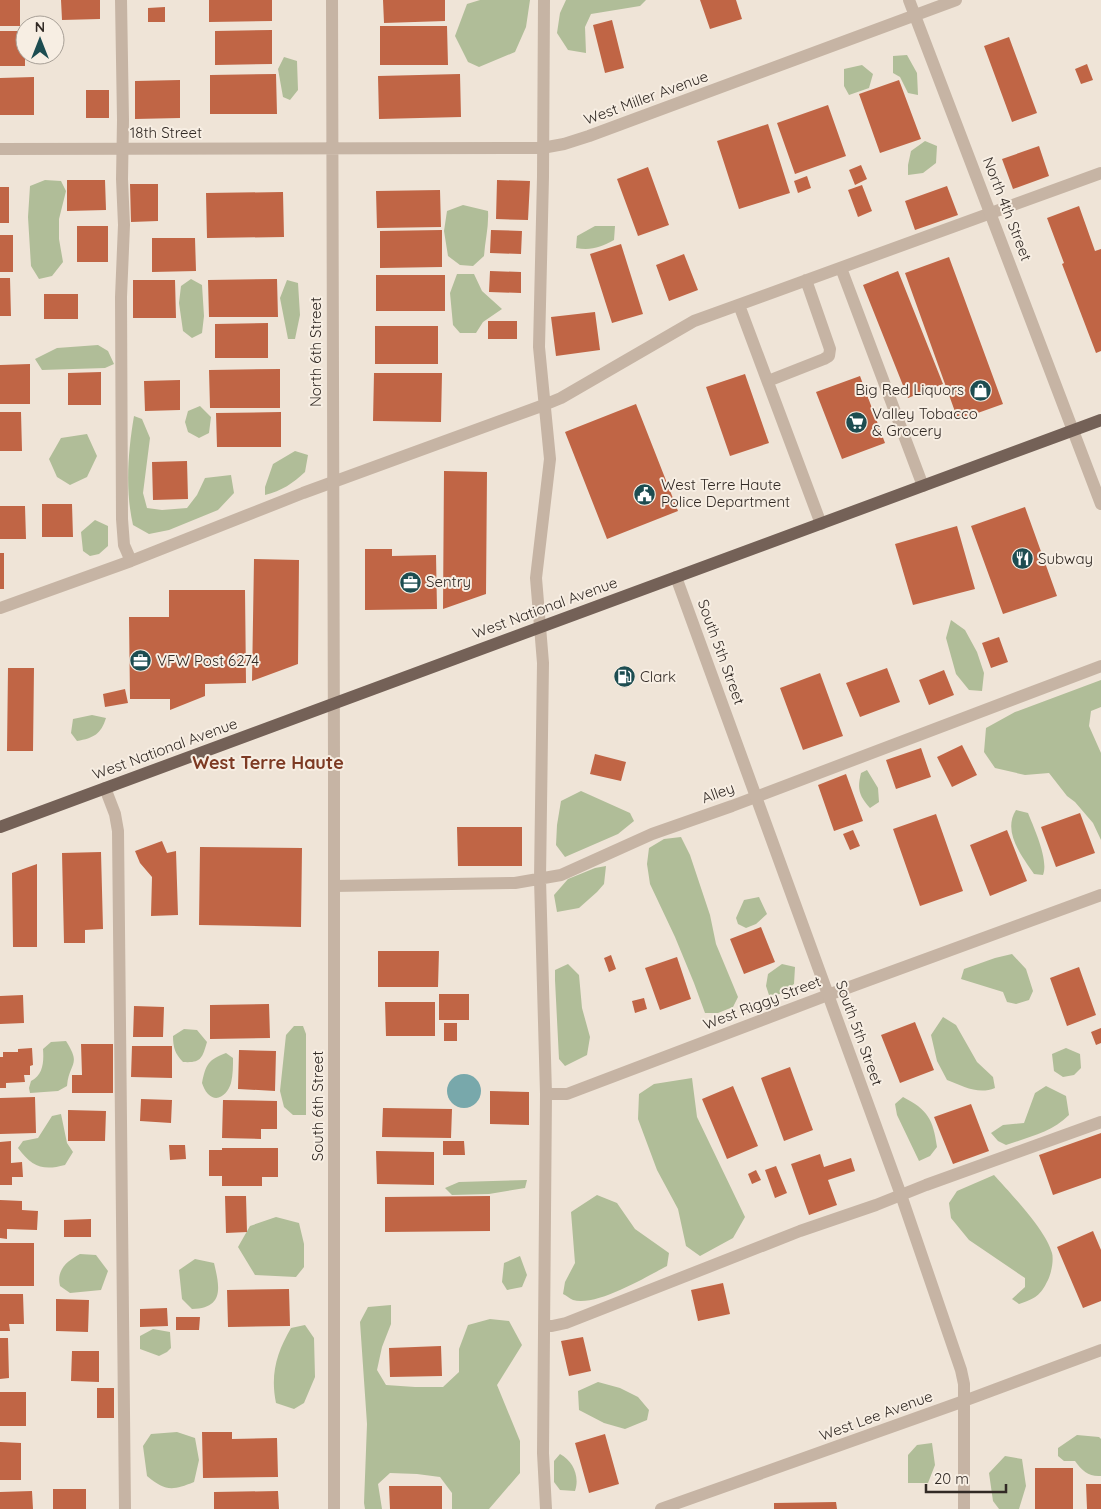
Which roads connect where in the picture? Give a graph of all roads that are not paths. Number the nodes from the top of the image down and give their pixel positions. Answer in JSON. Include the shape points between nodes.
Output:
{"nodes":[{"id":1,"x":121,"y":0,"type":"edge"},
{"id":2,"x":332,"y":0,"type":"edge"},
{"id":3,"x":544,"y":0,"type":"edge"},
{"id":4,"x":909,"y":0,"type":"edge"},
{"id":5,"x":956,"y":0,"type":"edge"},
{"id":6,"x":915,"y":15,"type":"junction"},
{"id":7,"x":542,"y":148,"type":"junction"},
{"id":8,"x":0,"y":149,"type":"edge"},
{"id":9,"x":122,"y":149,"type":"junction"},
{"id":10,"x":332,"y":150,"type":"junction"},
{"id":11,"x":1101,"y":172,"type":"edge"},
{"id":12,"x":991,"y":214,"type":"junction"},
{"id":13,"x":841,"y":268,"type":"junction"},
{"id":14,"x":806,"y":280,"type":"junction"},
{"id":15,"x":739,"y":305,"type":"junction"},
{"id":16,"x":768,"y":381,"type":"junction"},
{"id":17,"x":544,"y":405,"type":"junction"},
{"id":18,"x":1101,"y":420,"type":"edge"},
{"id":19,"x":1074,"y":430,"type":"junction"},
{"id":20,"x":333,"y":482,"type":"junction"},
{"id":21,"x":924,"y":486,"type":"junction"},
{"id":22,"x":1101,"y":504,"type":"edge"},
{"id":23,"x":821,"y":524,"type":"junction"},
{"id":24,"x":131,"y":561,"type":"junction"},
{"id":25,"x":676,"y":577,"type":"junction"},
{"id":26,"x":0,"y":608,"type":"edge"},
{"id":27,"x":540,"y":627,"type":"junction"},
{"id":28,"x":1101,"y":666,"type":"edge"},
{"id":29,"x":333,"y":704,"type":"junction"},
{"id":30,"x":105,"y":788,"type":"junction"},
{"id":31,"x":755,"y":796,"type":"junction"},
{"id":32,"x":0,"y":827,"type":"edge"},
{"id":33,"x":540,"y":879,"type":"junction"},
{"id":34,"x":334,"y":886,"type":"junction"},
{"id":35,"x":1101,"y":895,"type":"edge"},
{"id":36,"x":828,"y":995,"type":"junction"},
{"id":37,"x":546,"y":1094,"type":"junction"},
{"id":38,"x":1101,"y":1122,"type":"edge"},
{"id":39,"x":902,"y":1195,"type":"junction"},
{"id":40,"x":544,"y":1326,"type":"junction"},
{"id":41,"x":1101,"y":1350,"type":"edge"},
{"id":42,"x":964,"y":1401,"type":"junction"},
{"id":43,"x":125,"y":1509,"type":"edge"},
{"id":44,"x":334,"y":1509,"type":"edge"},
{"id":45,"x":546,"y":1509,"type":"edge"},
{"id":46,"x":661,"y":1509,"type":"edge"},
{"id":47,"x":964,"y":1509,"type":"edge"}],
"edges":[{"from":1,"to":9,"type":"street"},
{"from":2,"to":10,"type":"street","name":"North 6th Street"},
{"from":3,"to":7,"type":"street"},
{"from":4,"to":6,"type":"street","name":"North 4th Street"},
{"from":5,"to":6,"type":"street","name":"West Miller Avenue"},
{"from":6,"to":7,"type":"street","name":"West Miller Avenue","via":[[589,136]]},
{"from":6,"to":12,"type":"street","name":"North 4th Street"},
{"from":7,"to":10,"type":"street","name":"West Miller Avenue"},
{"from":7,"to":17,"type":"street","via":[[539,347]]},
{"from":8,"to":9,"type":"street","name":"18th Street"},
{"from":9,"to":10,"type":"street","name":"18th Street"},
{"from":9,"to":24,"type":"street","via":[[122,519],[124,545]]},
{"from":10,"to":20,"type":"street","name":"North 6th Street"},
{"from":11,"to":12,"type":"street"},
{"from":12,"to":13,"type":"street"},
{"from":12,"to":19,"type":"street","name":"North 4th Street"},
{"from":13,"to":14,"type":"street"},
{"from":13,"to":21,"type":"street"},
{"from":14,"to":15,"type":"street"},
{"from":14,"to":16,"type":"street","via":[[830,349],[829,356]]},
{"from":15,"to":16,"type":"street"},
{"from":15,"to":17,"type":"street","via":[[694,321]]},
{"from":16,"to":23,"type":"street"},
{"from":17,"to":20,"type":"street"},
{"from":17,"to":27,"type":"street","via":[[550,459],[536,578]]},
{"from":18,"to":19,"type":"main road","name":"West National Avenue"},
{"from":19,"to":21,"type":"main road","name":"West National Avenue"},
{"from":19,"to":22,"type":"street","name":"North 4th Street"},
{"from":20,"to":24,"type":"street"},
{"from":20,"to":29,"type":"street","name":"North 6th Street"},
{"from":21,"to":23,"type":"main road","name":"West National Avenue"},
{"from":23,"to":25,"type":"main road","name":"West National Avenue"},
{"from":24,"to":26,"type":"street"},
{"from":25,"to":27,"type":"main road","name":"West National Avenue"},
{"from":25,"to":31,"type":"street","name":"South 5th Street"},
{"from":27,"to":29,"type":"main road","name":"West National Avenue"},
{"from":27,"to":33,"type":"street","via":[[543,663]]},
{"from":28,"to":31,"type":"street","name":"Alley"},
{"from":29,"to":30,"type":"main road","name":"West National Avenue"},
{"from":29,"to":34,"type":"street","name":"South 6th Street"},
{"from":30,"to":32,"type":"main road","name":"West National Avenue"},
{"from":30,"to":43,"type":"street","via":[[118,831]]},
{"from":31,"to":33,"type":"street","name":"Alley","via":[[652,834],[561,875]]},
{"from":31,"to":36,"type":"street","name":"South 5th Street"},
{"from":33,"to":34,"type":"street","name":"Alley","via":[[515,883]]},
{"from":33,"to":37,"type":"street"},
{"from":34,"to":44,"type":"street","name":"South 6th Street"},
{"from":35,"to":36,"type":"street","name":"West Riggy Street"},
{"from":36,"to":37,"type":"street","name":"West Riggy Street","via":[[567,1094]]},
{"from":36,"to":39,"type":"street","name":"South 5th Street"},
{"from":37,"to":40,"type":"street"},
{"from":38,"to":39,"type":"street"},
{"from":39,"to":40,"type":"street","via":[[800,1231],[566,1323]]},
{"from":39,"to":42,"type":"street","name":"South 5th Street","via":[[961,1370]]},
{"from":40,"to":45,"type":"street"},
{"from":41,"to":42,"type":"street","name":"West Lee Avenue"},
{"from":42,"to":46,"type":"street","name":"West Lee Avenue"},
{"from":42,"to":47,"type":"street","name":"South 5th Street"}]}
